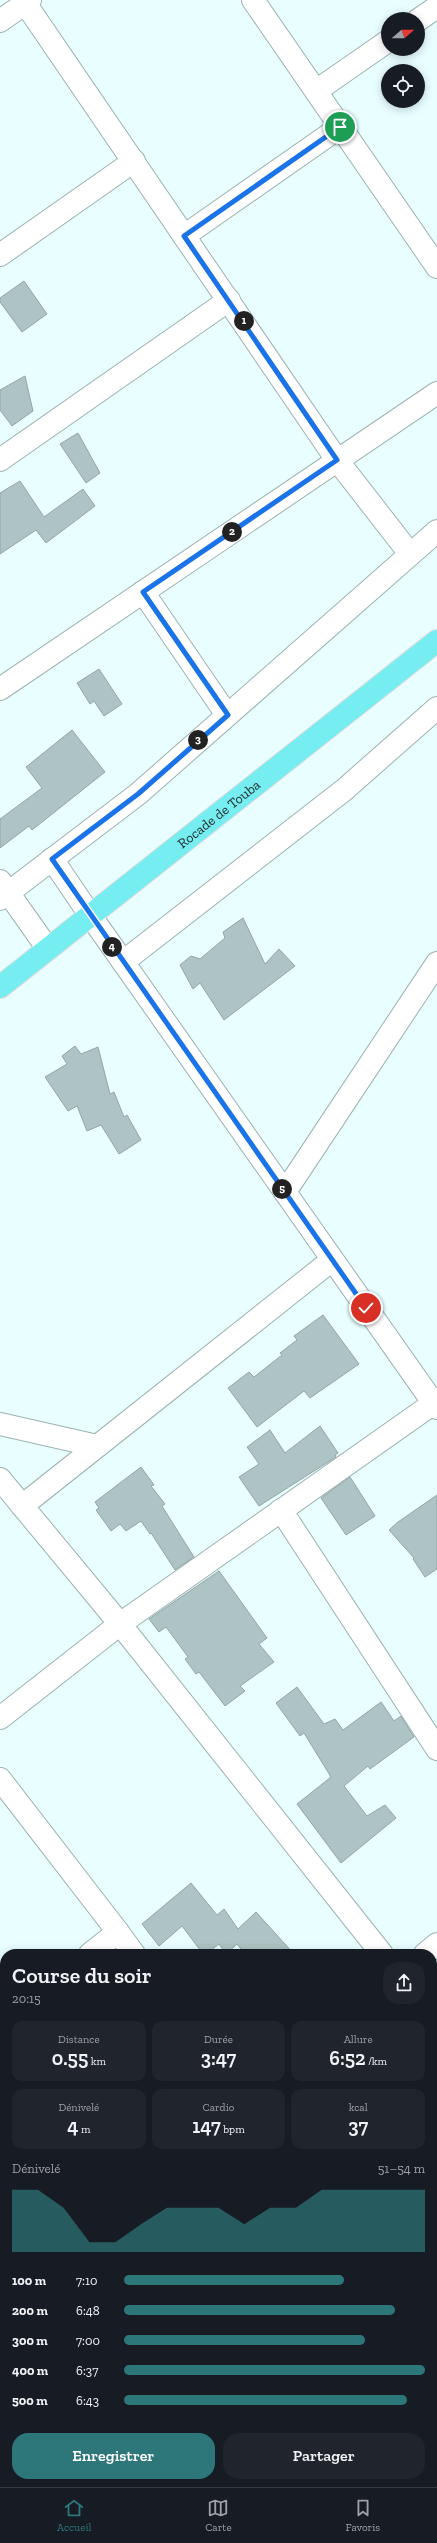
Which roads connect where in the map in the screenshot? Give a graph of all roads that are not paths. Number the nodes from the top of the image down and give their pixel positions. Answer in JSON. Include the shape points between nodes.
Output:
{"nodes":[{"id":1,"x":253,"y":0,"type":"edge"},
{"id":2,"x":26,"y":1,"type":"edge"},
{"id":3,"x":437,"y":7,"type":"edge"},
{"id":4,"x":425,"y":15,"type":"edge"},
{"id":5,"x":0,"y":21,"type":"edge"},
{"id":6,"x":381,"y":46,"type":"edge"},
{"id":7,"x":316,"y":91,"type":"junction"},
{"id":8,"x":340,"y":127,"type":"junction"},
{"id":9,"x":134,"y":161,"type":"junction"},
{"id":10,"x":184,"y":236,"type":"junction"},
{"id":11,"x":0,"y":255,"type":"edge"},
{"id":12,"x":437,"y":267,"type":"edge"},
{"id":13,"x":229,"y":300,"type":"junction"},
{"id":14,"x":437,"y":393,"type":"edge"},
{"id":15,"x":0,"y":460,"type":"edge"},
{"id":16,"x":337,"y":460,"type":"junction"},
{"id":17,"x":437,"y":531,"type":"edge"},
{"id":18,"x":410,"y":554,"type":"junction"},
{"id":19,"x":143,"y":592,"type":"junction"},
{"id":20,"x":436,"y":645,"type":"edge"},
{"id":21,"x":0,"y":689,"type":"edge"},
{"id":22,"x":437,"y":708,"type":"edge"},
{"id":23,"x":228,"y":715,"type":"junction"},
{"id":24,"x":52,"y":859,"type":"junction"},
{"id":25,"x":3,"y":891,"type":"edge"},
{"id":26,"x":90,"y":916,"type":"junction"},
{"id":27,"x":48,"y":949,"type":"junction"},
{"id":28,"x":123,"y":962,"type":"junction"},
{"id":29,"x":437,"y":963,"type":"edge"},
{"id":30,"x":0,"y":986,"type":"edge"},
{"id":31,"x":285,"y":1192,"type":"junction"},
{"id":32,"x":332,"y":1260,"type":"junction"},
{"id":33,"x":436,"y":1403,"type":"edge"},
{"id":34,"x":0,"y":1424,"type":"edge"},
{"id":35,"x":97,"y":1446,"type":"junction"},
{"id":36,"x":3,"y":1487,"type":"edge"},
{"id":37,"x":22,"y":1506,"type":"junction"},
{"id":38,"x":281,"y":1510,"type":"junction"},
{"id":39,"x":120,"y":1624,"type":"junction"},
{"id":40,"x":0,"y":1718,"type":"edge"},
{"id":41,"x":437,"y":1749,"type":"edge"},
{"id":42,"x":0,"y":1779,"type":"edge"},
{"id":43,"x":118,"y":1932,"type":"junction"},
{"id":44,"x":96,"y":1949,"type":"edge"},
{"id":45,"x":130,"y":1949,"type":"edge"},
{"id":46,"x":378,"y":1949,"type":"edge"}],
"edges":[{"from":1,"to":7,"type":"street"},
{"from":2,"to":5,"type":"street"},
{"from":2,"to":9,"type":"street"},
{"from":3,"to":4,"type":"street"},
{"from":6,"to":7,"type":"street"},
{"from":7,"to":8,"type":"street"},
{"from":8,"to":10,"type":"street"},
{"from":8,"to":12,"type":"street"},
{"from":9,"to":10,"type":"street"},
{"from":9,"to":11,"type":"street"},
{"from":10,"to":13,"type":"street"},
{"from":13,"to":15,"type":"street"},
{"from":13,"to":16,"type":"street"},
{"from":14,"to":16,"type":"street"},
{"from":16,"to":18,"type":"street"},
{"from":16,"to":19,"type":"street"},
{"from":17,"to":18,"type":"street"},
{"from":18,"to":23,"type":"street"},
{"from":19,"to":21,"type":"street"},
{"from":19,"to":23,"type":"street"},
{"from":20,"to":26,"type":"main road","name":"Rocade de Touba"},
{"from":22,"to":28,"type":"street","via":[[344,790]]},
{"from":23,"to":24,"type":"street","via":[[138,794]]},
{"from":24,"to":25,"type":"street"},
{"from":24,"to":26,"type":"street"},
{"from":25,"to":27,"type":"street"},
{"from":26,"to":27,"type":"main road","name":"Rocade de Touba"},
{"from":26,"to":28,"type":"street"},
{"from":27,"to":30,"type":"main road","name":"Rocade de Touba"},
{"from":28,"to":31,"type":"street"},
{"from":29,"to":31,"type":"street"},
{"from":31,"to":32,"type":"street"},
{"from":32,"to":33,"type":"street"},
{"from":32,"to":35,"type":"street"},
{"from":33,"to":38,"type":"street"},
{"from":34,"to":35,"type":"street"},
{"from":35,"to":37,"type":"street"},
{"from":36,"to":37,"type":"street"},
{"from":37,"to":39,"type":"street"},
{"from":38,"to":39,"type":"street"},
{"from":38,"to":41,"type":"street"},
{"from":39,"to":40,"type":"street"},
{"from":39,"to":46,"type":"street"},
{"from":42,"to":43,"type":"street"},
{"from":43,"to":44,"type":"street"},
{"from":43,"to":45,"type":"street"}]}
